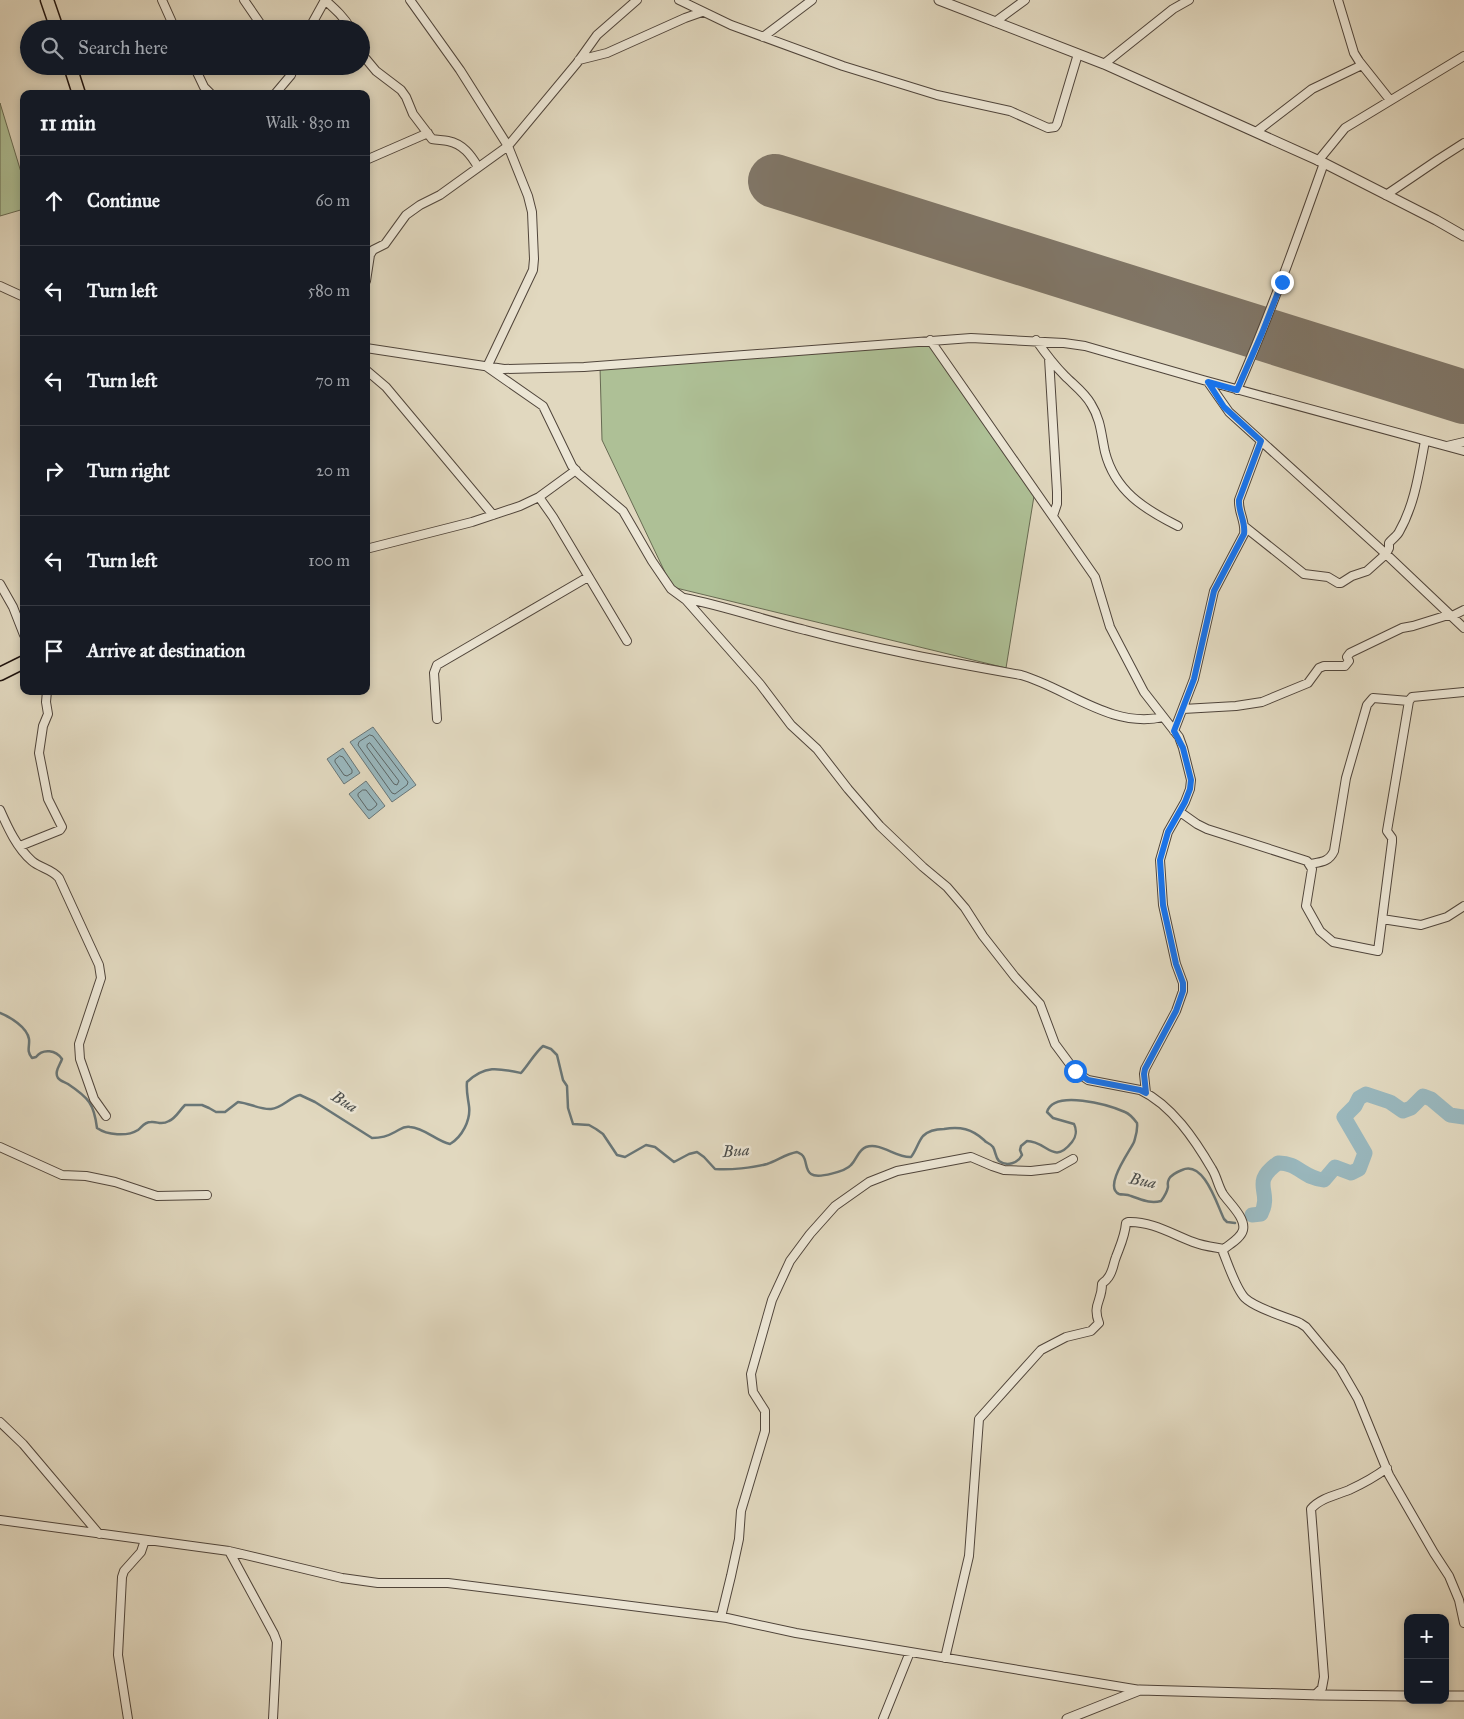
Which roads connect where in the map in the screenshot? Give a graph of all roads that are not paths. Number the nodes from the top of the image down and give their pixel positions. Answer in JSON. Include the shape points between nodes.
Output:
{"nodes":[{"id":1,"x":47,"y":0,"type":"edge"},
{"id":2,"x":162,"y":0,"type":"edge"},
{"id":3,"x":244,"y":0,"type":"edge"},
{"id":4,"x":410,"y":0,"type":"edge"},
{"id":5,"x":637,"y":0,"type":"edge"},
{"id":6,"x":679,"y":0,"type":"edge"},
{"id":7,"x":812,"y":0,"type":"edge"},
{"id":8,"x":939,"y":0,"type":"edge"},
{"id":9,"x":1025,"y":0,"type":"edge"},
{"id":10,"x":1189,"y":0,"type":"edge"},
{"id":11,"x":1338,"y":0,"type":"edge"},
{"id":12,"x":322,"y":2,"type":"edge"},
{"id":13,"x":702,"y":12,"type":"junction"},
{"id":14,"x":54,"y":20,"type":"edge"},
{"id":15,"x":172,"y":20,"type":"edge"},
{"id":16,"x":258,"y":20,"type":"edge"},
{"id":17,"x":313,"y":20,"type":"edge"},
{"id":18,"x":345,"y":20,"type":"edge"},
{"id":19,"x":995,"y":22,"type":"junction"},
{"id":20,"x":763,"y":36,"type":"junction"},
{"id":21,"x":1078,"y":54,"type":"junction"},
{"id":22,"x":1464,"y":56,"type":"edge"},
{"id":23,"x":580,"y":60,"type":"junction"},
{"id":24,"x":370,"y":64,"type":"edge"},
{"id":25,"x":1104,"y":64,"type":"junction"},
{"id":26,"x":1362,"y":65,"type":"junction"},
{"id":27,"x":73,"y":75,"type":"edge"},
{"id":28,"x":198,"y":75,"type":"edge"},
{"id":29,"x":291,"y":75,"type":"edge"},
{"id":30,"x":78,"y":90,"type":"edge"},
{"id":31,"x":207,"y":90,"type":"edge"},
{"id":32,"x":278,"y":90,"type":"edge"},
{"id":33,"x":1390,"y":100,"type":"junction"},
{"id":34,"x":1256,"y":132,"type":"junction"},
{"id":35,"x":428,"y":133,"type":"junction"},
{"id":36,"x":1464,"y":143,"type":"edge"},
{"id":37,"x":508,"y":146,"type":"junction"},
{"id":38,"x":370,"y":158,"type":"edge"},
{"id":39,"x":1321,"y":162,"type":"junction"},
{"id":40,"x":478,"y":167,"type":"junction"},
{"id":41,"x":1386,"y":195,"type":"junction"},
{"id":42,"x":1464,"y":236,"type":"edge"},
{"id":43,"x":370,"y":248,"type":"edge"},
{"id":44,"x":373,"y":250,"type":"junction"},
{"id":45,"x":370,"y":255,"type":"edge"},
{"id":46,"x":0,"y":286,"type":"edge"},
{"id":47,"x":20,"y":295,"type":"edge"},
{"id":48,"x":930,"y":340,"type":"junction"},
{"id":49,"x":1036,"y":340,"type":"junction"},
{"id":50,"x":370,"y":349,"type":"edge"},
{"id":51,"x":1049,"y":358,"type":"junction"},
{"id":52,"x":487,"y":367,"type":"junction"},
{"id":53,"x":370,"y":373,"type":"edge"},
{"id":54,"x":1208,"y":382,"type":"junction"},
{"id":55,"x":1237,"y":390,"type":"junction"},
{"id":56,"x":1261,"y":441,"type":"junction"},
{"id":57,"x":1425,"y":441,"type":"junction"},
{"id":58,"x":1464,"y":442,"type":"edge"},
{"id":59,"x":1445,"y":446,"type":"junction"},
{"id":60,"x":1464,"y":450,"type":"edge"},
{"id":61,"x":576,"y":470,"type":"junction"},
{"id":62,"x":539,"y":497,"type":"junction"},
{"id":63,"x":493,"y":515,"type":"junction"},
{"id":64,"x":1053,"y":516,"type":"junction"},
{"id":65,"x":1178,"y":526,"type":"dead end"},
{"id":66,"x":1245,"y":527,"type":"junction"},
{"id":67,"x":370,"y":548,"type":"edge"},
{"id":68,"x":1386,"y":554,"type":"junction"},
{"id":69,"x":588,"y":577,"type":"junction"},
{"id":70,"x":0,"y":584,"type":"edge"},
{"id":71,"x":684,"y":598,"type":"junction"},
{"id":72,"x":1464,"y":610,"type":"edge"},
{"id":73,"x":1452,"y":616,"type":"junction"},
{"id":74,"x":20,"y":626,"type":"edge"},
{"id":75,"x":1464,"y":628,"type":"edge"},
{"id":76,"x":627,"y":641,"type":"dead end"},
{"id":77,"x":20,"y":664,"type":"edge"},
{"id":78,"x":0,"y":674,"type":"edge"},
{"id":79,"x":1464,"y":692,"type":"edge"},
{"id":80,"x":47,"y":695,"type":"edge"},
{"id":81,"x":1409,"y":701,"type":"junction"},
{"id":82,"x":1183,"y":709,"type":"junction"},
{"id":83,"x":1163,"y":717,"type":"junction"},
{"id":84,"x":437,"y":719,"type":"dead end"},
{"id":85,"x":1174,"y":731,"type":"junction"},
{"id":86,"x":0,"y":810,"type":"edge"},
{"id":87,"x":1180,"y":812,"type":"junction"},
{"id":88,"x":20,"y":846,"type":"junction"},
{"id":89,"x":1310,"y":864,"type":"junction"},
{"id":90,"x":1464,"y":906,"type":"edge"},
{"id":91,"x":1382,"y":919,"type":"junction"},
{"id":92,"x":1146,"y":1093,"type":"junction"},
{"id":93,"x":106,"y":1116,"type":"dead end"},
{"id":94,"x":0,"y":1147,"type":"edge"},
{"id":95,"x":1073,"y":1159,"type":"dead end"},
{"id":96,"x":207,"y":1195,"type":"dead end"},
{"id":97,"x":1224,"y":1249,"type":"junction"},
{"id":98,"x":0,"y":1422,"type":"edge"},
{"id":99,"x":1387,"y":1468,"type":"junction"},
{"id":100,"x":0,"y":1520,"type":"edge"},
{"id":101,"x":99,"y":1534,"type":"junction"},
{"id":102,"x":145,"y":1540,"type":"junction"},
{"id":103,"x":230,"y":1552,"type":"junction"},
{"id":104,"x":721,"y":1618,"type":"junction"},
{"id":105,"x":1464,"y":1623,"type":"edge"},
{"id":106,"x":910,"y":1652,"type":"junction"},
{"id":107,"x":945,"y":1658,"type":"junction"},
{"id":108,"x":1140,"y":1690,"type":"junction"},
{"id":109,"x":1315,"y":1695,"type":"junction"},
{"id":110,"x":1404,"y":1696,"type":"edge"},
{"id":111,"x":1449,"y":1696,"type":"edge"},
{"id":112,"x":1464,"y":1696,"type":"edge"},
{"id":113,"x":128,"y":1719,"type":"edge"},
{"id":114,"x":273,"y":1719,"type":"edge"},
{"id":115,"x":883,"y":1719,"type":"edge"},
{"id":116,"x":1067,"y":1719,"type":"edge"}],
"edges":[{"from":1,"to":14,"type":"highway"},
{"from":2,"to":15,"type":"street"},
{"from":3,"to":16,"type":"street"},
{"from":4,"to":37,"type":"street","via":[[460,70]]},
{"from":5,"to":23,"type":"street","via":[[597,35]]},
{"from":6,"to":13,"type":"street"},
{"from":7,"to":20,"type":"street"},
{"from":8,"to":19,"type":"street"},
{"from":9,"to":19,"type":"street"},
{"from":10,"to":25,"type":"street"},
{"from":11,"to":26,"type":"street","via":[[1354,52]]},
{"from":12,"to":17,"type":"street"},
{"from":12,"to":18,"type":"street"},
{"from":13,"to":20,"type":"street"},
{"from":13,"to":23,"type":"street","via":[[607,53]]},
{"from":19,"to":21,"type":"street"},
{"from":20,"to":21,"type":"street","via":[[843,66],[937,95],[1010,111],[1048,128],[1057,124]]},
{"from":21,"to":25,"type":"street"},
{"from":22,"to":33,"type":"street"},
{"from":23,"to":37,"type":"street"},
{"from":24,"to":35,"type":"street","via":[[401,90],[413,114]]},
{"from":25,"to":34,"type":"street"},
{"from":26,"to":33,"type":"street"},
{"from":26,"to":34,"type":"street","via":[[1312,89]]},
{"from":27,"to":30,"type":"highway"},
{"from":28,"to":31,"type":"street"},
{"from":29,"to":32,"type":"street"},
{"from":33,"to":39,"type":"street","via":[[1345,128]]},
{"from":34,"to":39,"type":"street"},
{"from":35,"to":38,"type":"street"},
{"from":35,"to":40,"type":"street","via":[[434,140],[461,146]]},
{"from":36,"to":41,"type":"street"},
{"from":37,"to":40,"type":"street"},
{"from":37,"to":52,"type":"street","via":[[532,212],[533,270]]},
{"from":39,"to":41,"type":"street"},
{"from":39,"to":55,"type":"street","via":[[1269,315]]},
{"from":40,"to":44,"type":"street","via":[[440,195],[412,209],[385,244]]},
{"from":41,"to":42,"type":"street"},
{"from":43,"to":44,"type":"street"},
{"from":44,"to":45,"type":"street"},
{"from":46,"to":47,"type":"street"},
{"from":48,"to":49,"type":"street"},
{"from":48,"to":52,"type":"street","via":[[584,366]]},
{"from":48,"to":64,"type":"street"},
{"from":49,"to":51,"type":"street"},
{"from":49,"to":54,"type":"street","via":[[1085,346]]},
{"from":50,"to":52,"type":"street"},
{"from":51,"to":64,"type":"street","via":[[1057,492]]},
{"from":51,"to":65,"type":"street","via":[[1083,393],[1096,413],[1108,464],[1117,480],[1143,507]]},
{"from":52,"to":61,"type":"street","via":[[543,406]]},
{"from":53,"to":63,"type":"street","via":[[386,387]]},
{"from":54,"to":55,"type":"street"},
{"from":54,"to":56,"type":"street","via":[[1224,407]]},
{"from":55,"to":57,"type":"street"},
{"from":56,"to":66,"type":"street","via":[[1239,500]]},
{"from":56,"to":68,"type":"street"},
{"from":57,"to":59,"type":"street"},
{"from":57,"to":68,"type":"street","via":[[1413,500]]},
{"from":58,"to":59,"type":"street"},
{"from":59,"to":60,"type":"street"},
{"from":61,"to":62,"type":"street"},
{"from":61,"to":71,"type":"street","via":[[623,511],[671,590]]},
{"from":62,"to":63,"type":"street"},
{"from":62,"to":69,"type":"street"},
{"from":63,"to":67,"type":"street"},
{"from":64,"to":83,"type":"street","via":[[1095,577],[1110,627],[1144,692]]},
{"from":66,"to":68,"type":"street","via":[[1304,574],[1328,577],[1338,583],[1368,571]]},
{"from":66,"to":82,"type":"street","via":[[1214,591],[1194,679]]},
{"from":68,"to":73,"type":"street"},
{"from":69,"to":76,"type":"street"},
{"from":69,"to":84,"type":"street","via":[[437,665],[434,673]]},
{"from":70,"to":74,"type":"street"},
{"from":71,"to":83,"type":"street","via":[[858,643],[1021,675],[1123,717]]},
{"from":71,"to":92,"type":"street","via":[[880,826],[947,887],[965,908],[1015,977],[1040,1004],[1055,1044],[1075,1071],[1088,1080]]},
{"from":72,"to":73,"type":"street"},
{"from":73,"to":75,"type":"street"},
{"from":73,"to":82,"type":"street","via":[[1402,628],[1348,654],[1349,661],[1345,666],[1324,666],[1308,683],[1280,696],[1236,706]]},
{"from":77,"to":78,"type":"highway"},
{"from":79,"to":81,"type":"street","via":[[1412,697]]},
{"from":80,"to":88,"type":"street","via":[[48,714],[42,726],[39,753],[48,799],[62,827]]},
{"from":81,"to":89,"type":"street","via":[[1373,698],[1367,705],[1346,778],[1334,851],[1325,861]]},
{"from":81,"to":91,"type":"street","via":[[1387,831],[1392,842]]},
{"from":82,"to":85,"type":"street"},
{"from":83,"to":85,"type":"street"},
{"from":85,"to":87,"type":"street","via":[[1183,748],[1191,780]]},
{"from":86,"to":88,"type":"street"},
{"from":87,"to":89,"type":"street","via":[[1207,829],[1306,860]]},
{"from":87,"to":92,"type":"street","via":[[1168,832],[1160,860],[1163,905],[1183,991],[1145,1069]]},
{"from":88,"to":93,"type":"street","via":[[32,861],[59,878],[99,965],[101,978],[79,1044],[80,1059],[94,1100]]},
{"from":89,"to":91,"type":"street","via":[[1306,906],[1329,940],[1378,951]]},
{"from":90,"to":91,"type":"street","via":[[1447,917],[1421,925]]},
{"from":92,"to":97,"type":"street","via":[[1169,1110],[1191,1137],[1243,1225],[1240,1236]]},
{"from":94,"to":96,"type":"street","via":[[62,1175],[116,1182],[157,1196]]},
{"from":95,"to":104,"type":"street","via":[[1057,1168],[1031,1171],[1004,1170],[972,1157],[897,1172],[869,1182],[835,1206],[810,1234],[790,1261],[772,1300],[751,1374],[753,1392],[765,1411],[765,1431],[741,1511],[735,1557]]},
{"from":97,"to":99,"type":"street","via":[[1245,1298],[1300,1323],[1340,1368],[1358,1399]]},
{"from":97,"to":107,"type":"street","via":[[1206,1246],[1144,1223],[1126,1223],[1120,1251],[1102,1284],[1095,1313],[1098,1325],[1041,1350],[980,1419],[969,1556]]},
{"from":98,"to":101,"type":"street","via":[[23,1444]]},
{"from":99,"to":105,"type":"street","via":[[1449,1576]]},
{"from":99,"to":109,"type":"street","via":[[1311,1509],[1324,1677],[1322,1688]]},
{"from":100,"to":101,"type":"street"},
{"from":101,"to":102,"type":"street"},
{"from":102,"to":103,"type":"street"},
{"from":102,"to":113,"type":"street","via":[[141,1552],[122,1577],[118,1655]]},
{"from":103,"to":104,"type":"street","via":[[378,1583],[448,1583]]},
{"from":103,"to":114,"type":"street","via":[[277,1642]]},
{"from":104,"to":106,"type":"street"},
{"from":106,"to":107,"type":"street"},
{"from":106,"to":115,"type":"street"},
{"from":107,"to":108,"type":"street"},
{"from":108,"to":109,"type":"street"},
{"from":108,"to":116,"type":"street"},
{"from":109,"to":110,"type":"street"},
{"from":111,"to":112,"type":"street"}]}
